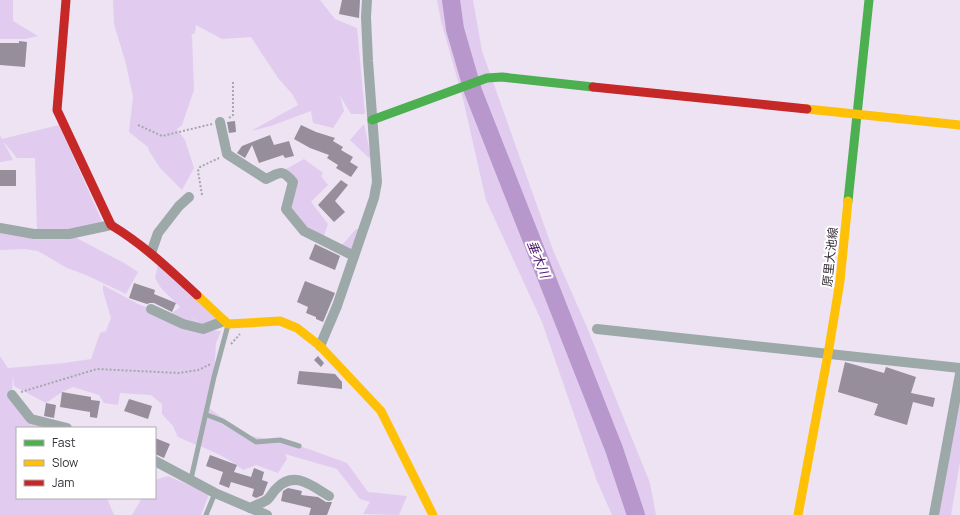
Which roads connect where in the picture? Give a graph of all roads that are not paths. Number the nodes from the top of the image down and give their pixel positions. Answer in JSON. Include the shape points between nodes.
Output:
{"nodes":[{"id":1,"x":66,"y":0,"type":"edge"},
{"id":2,"x":367,"y":0,"type":"edge"},
{"id":3,"x":869,"y":0,"type":"edge"},
{"id":4,"x":856,"y":115,"type":"junction"},
{"id":5,"x":372,"y":120,"type":"junction"},
{"id":6,"x":220,"y":122,"type":"road end"},
{"id":7,"x":960,"y":125,"type":"edge"},
{"id":8,"x":189,"y":197,"type":"dead end"},
{"id":9,"x":111,"y":225,"type":"junction"},
{"id":10,"x":0,"y":228,"type":"edge"},
{"id":11,"x":151,"y":253,"type":"junction"},
{"id":12,"x":354,"y":256,"type":"junction"},
{"id":13,"x":151,"y":309,"type":"dead end"},
{"id":14,"x":226,"y":322,"type":"junction"},
{"id":15,"x":597,"y":329,"type":"dead end"},
{"id":16,"x":320,"y":346,"type":"junction"},
{"id":17,"x":828,"y":354,"type":"junction"},
{"id":18,"x":960,"y":368,"type":"edge"},
{"id":19,"x":960,"y":374,"type":"edge"},
{"id":20,"x":12,"y":395,"type":"road end"},
{"id":21,"x":207,"y":415,"type":"junction"},
{"id":22,"x":63,"y":427,"type":"edge"},
{"id":23,"x":299,"y":446,"type":"dead end"},
{"id":24,"x":156,"y":462,"type":"edge"},
{"id":25,"x":192,"y":480,"type":"junction"},
{"id":26,"x":215,"y":493,"type":"junction"},
{"id":27,"x":329,"y":496,"type":"dead end"},
{"id":28,"x":250,"y":508,"type":"junction"},
{"id":29,"x":206,"y":515,"type":"edge"},
{"id":30,"x":267,"y":515,"type":"edge"},
{"id":31,"x":433,"y":515,"type":"edge"},
{"id":32,"x":798,"y":515,"type":"edge"},
{"id":33,"x":934,"y":515,"type":"edge"}],
"edges":[{"from":1,"to":9,"type":"street","via":[[57,110]]},
{"from":2,"to":5,"type":"street"},
{"from":3,"to":4,"type":"street","name":"原里大池線"},
{"from":4,"to":5,"type":"street","via":[[502,77],[487,78]]},
{"from":4,"to":7,"type":"street"},
{"from":4,"to":17,"type":"street","name":"原里大池線","via":[[840,281]]},
{"from":5,"to":12,"type":"street","via":[[377,182]]},
{"from":6,"to":12,"type":"street","via":[[227,154],[266,179],[282,172],[286,173],[293,182],[286,209],[304,231]]},
{"from":8,"to":11,"type":"street","via":[[158,233]]},
{"from":9,"to":10,"type":"street","via":[[68,234],[34,234]]},
{"from":9,"to":11,"type":"street"},
{"from":11,"to":14,"type":"street"},
{"from":12,"to":16,"type":"street"},
{"from":13,"to":14,"type":"street","via":[[183,324],[203,329]]},
{"from":14,"to":16,"type":"street","via":[[280,321],[296,328]]},
{"from":14,"to":21,"type":"lane"},
{"from":15,"to":17,"type":"street"},
{"from":16,"to":31,"type":"street","via":[[381,411]]},
{"from":17,"to":18,"type":"street"},
{"from":17,"to":32,"type":"street","name":"原里大池線"},
{"from":19,"to":33,"type":"street"},
{"from":20,"to":22,"type":"street","via":[[31,419]]},
{"from":21,"to":23,"type":"lane","via":[[223,421],[256,442],[280,440]]},
{"from":21,"to":25,"type":"lane"},
{"from":24,"to":25,"type":"street"},
{"from":25,"to":26,"type":"street"},
{"from":26,"to":28,"type":"street"},
{"from":26,"to":29,"type":"lane"},
{"from":27,"to":28,"type":"street","via":[[308,483],[295,479],[285,480],[268,499]]},
{"from":28,"to":30,"type":"street"}]}
